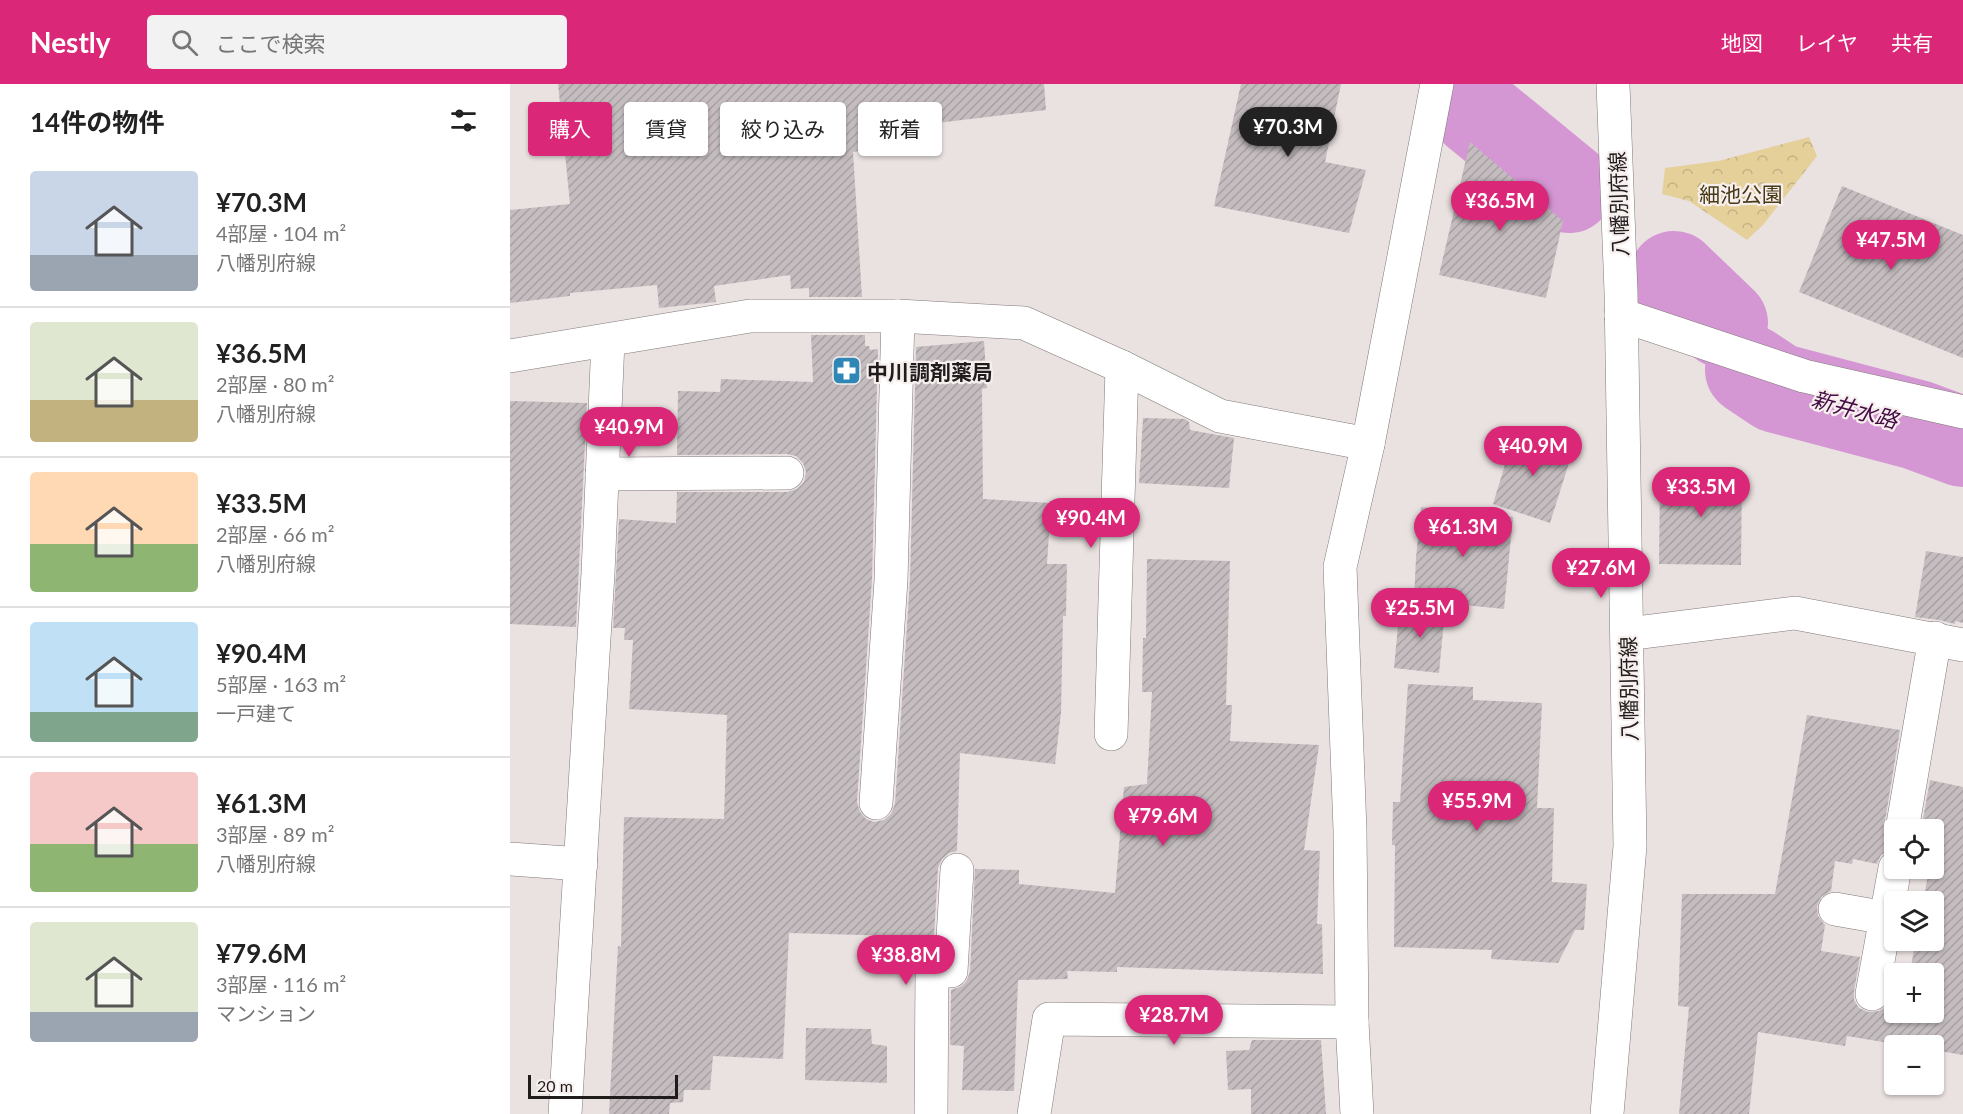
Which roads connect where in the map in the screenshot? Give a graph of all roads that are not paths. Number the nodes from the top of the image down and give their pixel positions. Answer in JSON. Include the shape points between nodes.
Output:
{"nodes":[{"id":1,"x":1437,"y":84,"type":"edge"},
{"id":2,"x":1613,"y":84,"type":"edge"},
{"id":3,"x":1621,"y":315,"type":"junction"},
{"id":4,"x":898,"y":316,"type":"junction"},
{"id":5,"x":608,"y":341,"type":"junction"},
{"id":6,"x":510,"y":356,"type":"edge"},
{"id":7,"x":1122,"y":367,"type":"junction"},
{"id":8,"x":1963,"y":412,"type":"edge"},
{"id":9,"x":1368,"y":444,"type":"junction"},
{"id":10,"x":788,"y":473,"type":"dead end"},
{"id":11,"x":602,"y":474,"type":"junction"},
{"id":12,"x":1627,"y":634,"type":"junction"},
{"id":13,"x":1949,"y":642,"type":"edge"},
{"id":14,"x":1111,"y":734,"type":"dead end"},
{"id":15,"x":876,"y":803,"type":"dead end"},
{"id":16,"x":1905,"y":819,"type":"edge"},
{"id":17,"x":510,"y":859,"type":"edge"},
{"id":18,"x":581,"y":864,"type":"junction"},
{"id":19,"x":957,"y":870,"type":"dead end"},
{"id":20,"x":1835,"y":909,"type":"dead end"},
{"id":21,"x":1884,"y":918,"type":"edge"},
{"id":22,"x":1884,"y":929,"type":"edge"},
{"id":23,"x":1872,"y":994,"type":"dead end"},
{"id":24,"x":1352,"y":1022,"type":"junction"},
{"id":25,"x":565,"y":1114,"type":"edge"},
{"id":26,"x":931,"y":1114,"type":"edge"},
{"id":27,"x":1034,"y":1114,"type":"edge"},
{"id":28,"x":1357,"y":1114,"type":"edge"},
{"id":29,"x":1607,"y":1114,"type":"edge"}],
"edges":[{"from":1,"to":9,"type":"street"},
{"from":2,"to":3,"type":"street","name":"八幡別府線"},
{"from":3,"to":8,"type":"street","via":[[1804,376]]},
{"from":3,"to":12,"type":"street","name":"八幡別府線"},
{"from":4,"to":5,"type":"street","via":[[750,316]]},
{"from":4,"to":7,"type":"street","via":[[1024,323]]},
{"from":4,"to":15,"type":"street","via":[[891,580]]},
{"from":5,"to":6,"type":"street"},
{"from":5,"to":11,"type":"street"},
{"from":7,"to":9,"type":"street","via":[[1220,416]]},
{"from":7,"to":14,"type":"street"},
{"from":9,"to":24,"type":"street","via":[[1340,567],[1350,830]]},
{"from":10,"to":11,"type":"street"},
{"from":11,"to":18,"type":"street"},
{"from":12,"to":13,"type":"street","via":[[1795,613]]},
{"from":12,"to":29,"type":"street","name":"八幡別府線","via":[[1630,846]]},
{"from":13,"to":16,"type":"street"},
{"from":17,"to":18,"type":"street"},
{"from":18,"to":25,"type":"street"},
{"from":19,"to":26,"type":"street","via":[[951,971],[932,970]]},
{"from":20,"to":21,"type":"street"},
{"from":22,"to":23,"type":"street"},
{"from":24,"to":27,"type":"street","via":[[1049,1019]]},
{"from":24,"to":28,"type":"street"}]}
